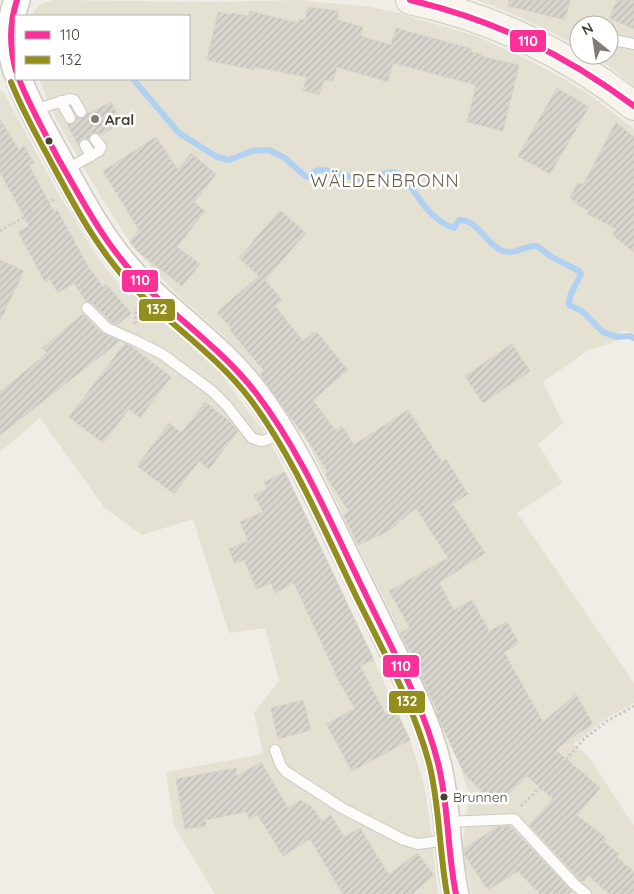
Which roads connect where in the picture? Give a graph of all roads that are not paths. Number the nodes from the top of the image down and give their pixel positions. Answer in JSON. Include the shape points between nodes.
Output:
{"nodes":[{"id":1,"x":17,"y":0,"type":"edge"},
{"id":2,"x":410,"y":0,"type":"edge"},
{"id":3,"x":619,"y":41,"type":"edge"},
{"id":4,"x":634,"y":44,"type":"edge"},
{"id":5,"x":15,"y":65,"type":"edge"},
{"id":6,"x":20,"y":80,"type":"edge"},
{"id":7,"x":61,"y":101,"type":"junction"},
{"id":8,"x":634,"y":106,"type":"edge"},
{"id":9,"x":32,"y":110,"type":"junction"},
{"id":10,"x":81,"y":112,"type":"dead end"},
{"id":11,"x":70,"y":118,"type":"dead end"},
{"id":12,"x":96,"y":138,"type":"dead end"},
{"id":13,"x":85,"y":144,"type":"dead end"},
{"id":14,"x":91,"y":156,"type":"junction"},
{"id":15,"x":70,"y":179,"type":"junction"},
{"id":16,"x":87,"y":308,"type":"dead end"},
{"id":17,"x":282,"y":431,"type":"junction"},
{"id":18,"x":274,"y":750,"type":"dead end"},
{"id":19,"x":447,"y":831,"type":"junction"},
{"id":20,"x":456,"y":894,"type":"edge"},
{"id":21,"x":586,"y":894,"type":"edge"}],
"edges":[{"from":1,"to":5,"type":"street","via":[[9,35]]},
{"from":2,"to":8,"type":"main road","via":[[505,29],[583,65]]},
{"from":3,"to":4,"type":"lane"},
{"from":6,"to":9,"type":"street"},
{"from":7,"to":9,"type":"lane"},
{"from":7,"to":10,"type":"lane","via":[[72,99]]},
{"from":7,"to":11,"type":"lane"},
{"from":9,"to":15,"type":"street"},
{"from":12,"to":14,"type":"lane","via":[[101,148]]},
{"from":13,"to":14,"type":"lane"},
{"from":14,"to":15,"type":"lane"},
{"from":15,"to":17,"type":"street","via":[[101,232],[130,270],[235,369]]},
{"from":16,"to":17,"type":"lane","via":[[107,328],[162,354],[212,391],[252,438],[266,440]]},
{"from":17,"to":19,"type":"street","via":[[343,549],[425,724],[438,764]]},
{"from":18,"to":19,"type":"lane","via":[[285,771],[364,820],[411,843],[425,843]]},
{"from":19,"to":20,"type":"street"},
{"from":19,"to":21,"type":"lane","via":[[474,822],[516,820]]}]}
